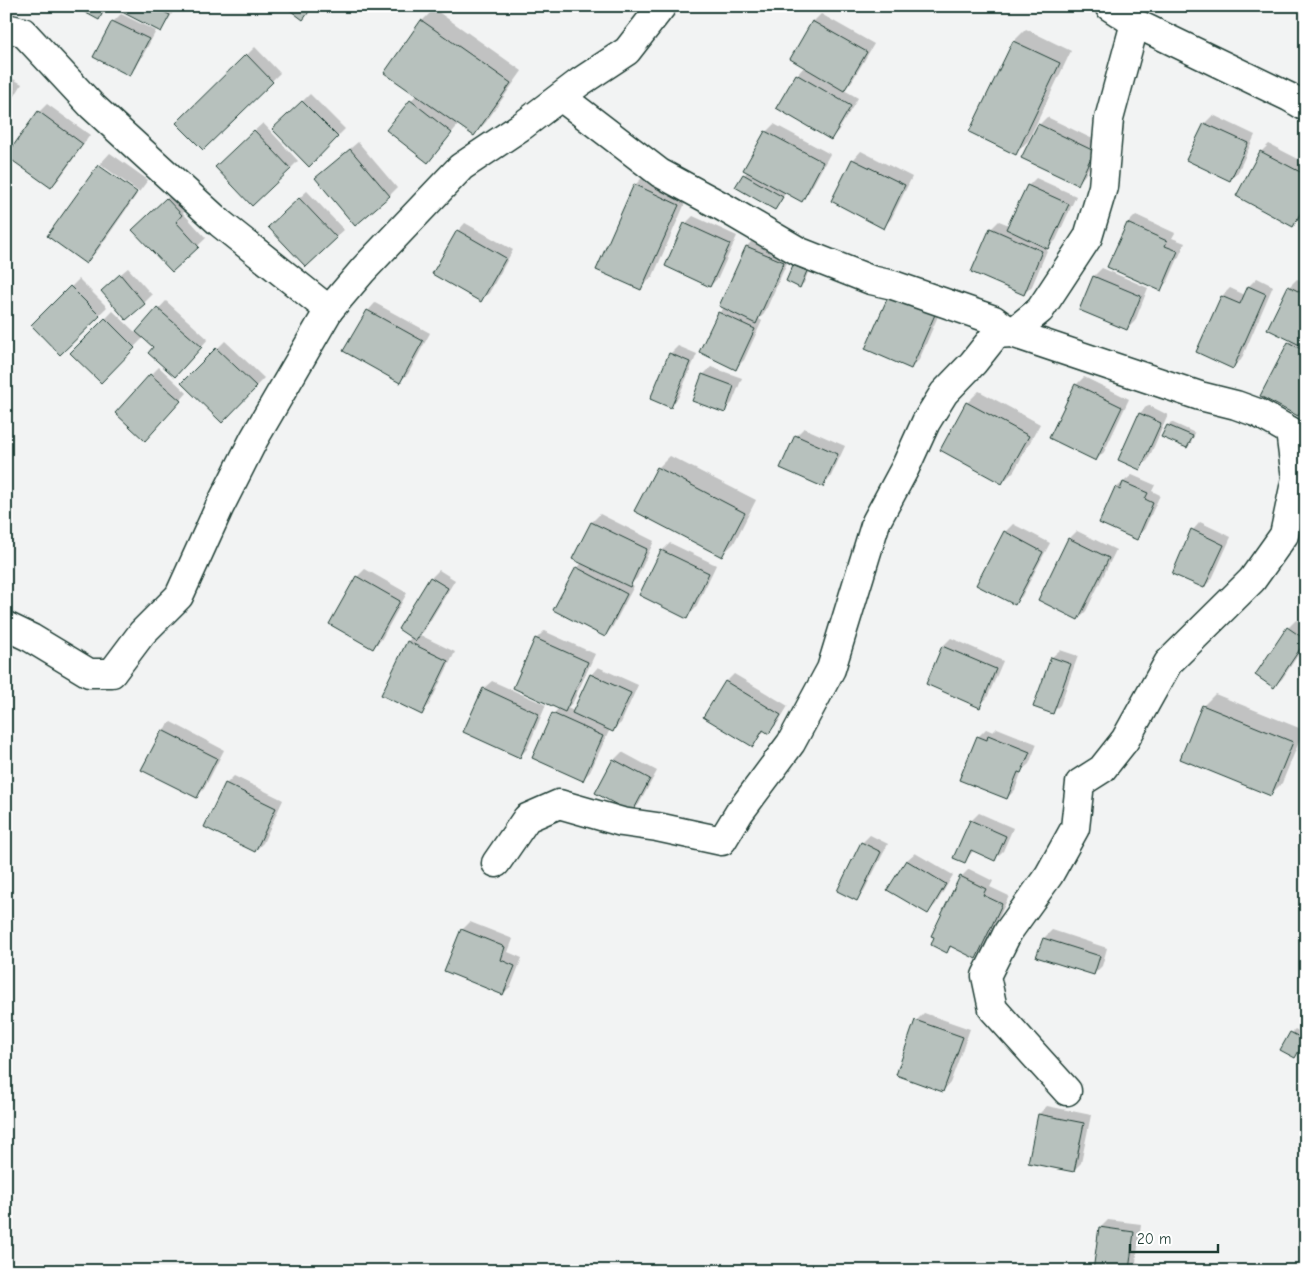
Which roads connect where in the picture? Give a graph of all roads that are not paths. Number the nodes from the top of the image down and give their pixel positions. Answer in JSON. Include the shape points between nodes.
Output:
{"nodes":[{"id":1,"x":662,"y":6,"type":"edge"},
{"id":2,"x":1110,"y":6,"type":"edge"},
{"id":3,"x":1135,"y":23,"type":"junction"},
{"id":4,"x":6,"y":28,"type":"edge"},
{"id":5,"x":561,"y":97,"type":"junction"},
{"id":6,"x":1306,"y":107,"type":"edge"},
{"id":7,"x":330,"y":310,"type":"junction"},
{"id":8,"x":1012,"y":333,"type":"junction"},
{"id":9,"x":1298,"y":439,"type":"edge"},
{"id":10,"x":6,"y":626,"type":"edge"},
{"id":11,"x":496,"y":863,"type":"dead end"},
{"id":12,"x":1067,"y":1091,"type":"dead end"}],
"edges":[{"from":1,"to":5,"type":"street","via":[[627,52]]},
{"from":2,"to":3,"type":"street"},
{"from":3,"to":6,"type":"street"},
{"from":3,"to":8,"type":"street","via":[[1109,120],[1103,187],[1088,237],[1040,310]]},
{"from":4,"to":7,"type":"street","via":[[23,32],[92,106],[220,223]]},
{"from":5,"to":7,"type":"street","via":[[461,167],[363,270]]},
{"from":5,"to":8,"type":"street","via":[[660,172],[800,252],[871,280],[893,284],[994,320]]},
{"from":7,"to":10,"type":"street","via":[[254,438],[218,508],[179,596],[142,633],[112,673],[89,673]]},
{"from":8,"to":9,"type":"street","via":[[1258,413]]},
{"from":8,"to":11,"type":"street","via":[[996,334],[944,393],[926,422],[876,522],[831,669],[791,743],[722,841],[622,822],[559,804],[526,818]]},
{"from":9,"to":12,"type":"street","via":[[1296,478],[1284,535],[1252,580],[1168,663],[1125,740],[1102,769],[1080,783],[1075,828],[1049,875],[1008,932],[986,976],[993,1009]]}]}
